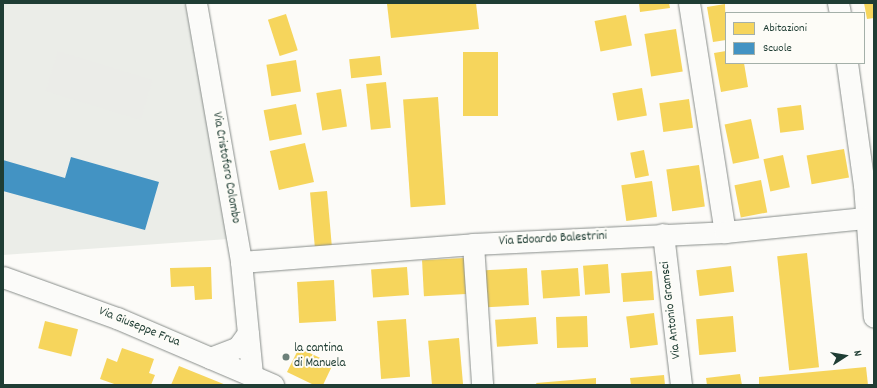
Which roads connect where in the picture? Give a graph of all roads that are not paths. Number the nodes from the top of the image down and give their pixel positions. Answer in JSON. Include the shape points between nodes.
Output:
{"nodes":[{"id":1,"x":196,"y":3,"type":"edge"},
{"id":2,"x":689,"y":3,"type":"edge"},
{"id":3,"x":847,"y":64,"type":"edge"},
{"id":4,"x":870,"y":217,"type":"edge"},
{"id":5,"x":725,"y":232,"type":"junction"},
{"id":6,"x":663,"y":234,"type":"junction"},
{"id":7,"x":473,"y":244,"type":"junction"},
{"id":8,"x":241,"y":262,"type":"junction"},
{"id":9,"x":3,"y":277,"type":"edge"},
{"id":10,"x":874,"y":317,"type":"edge"},
{"id":11,"x":248,"y":333,"type":"junction"},
{"id":12,"x":210,"y":358,"type":"junction"},
{"id":13,"x":252,"y":375,"type":"junction"},
{"id":14,"x":273,"y":385,"type":"edge"},
{"id":15,"x":482,"y":385,"type":"edge"},
{"id":16,"x":681,"y":385,"type":"edge"}],
"edges":[{"from":1,"to":8,"type":"street","name":"Via Cristoforo Colombo"},
{"from":2,"to":5,"type":"street"},
{"from":3,"to":4,"type":"street"},
{"from":4,"to":5,"type":"street","name":"Via Edoardo Balestrini"},
{"from":4,"to":10,"type":"street"},
{"from":5,"to":6,"type":"street","name":"Via Edoardo Balestrini"},
{"from":6,"to":7,"type":"street","name":"Via Edoardo Balestrini"},
{"from":6,"to":16,"type":"street","name":"Via Antonio Gramsci"},
{"from":7,"to":8,"type":"street","name":"Via Edoardo Balestrini"},
{"from":7,"to":15,"type":"street"},
{"from":8,"to":11,"type":"street","name":"Via Cristoforo Colombo"},
{"from":9,"to":12,"type":"street","name":"Via Giuseppe Frua","via":[[117,318]]},
{"from":11,"to":12,"type":"street","via":[[238,347]]},
{"from":11,"to":13,"type":"street","name":"Via Cristoforo Colombo"},
{"from":12,"to":13,"type":"street","name":"Via Giuseppe Frua"},
{"from":13,"to":14,"type":"street","name":"Via Giuseppe Frua"}]}
